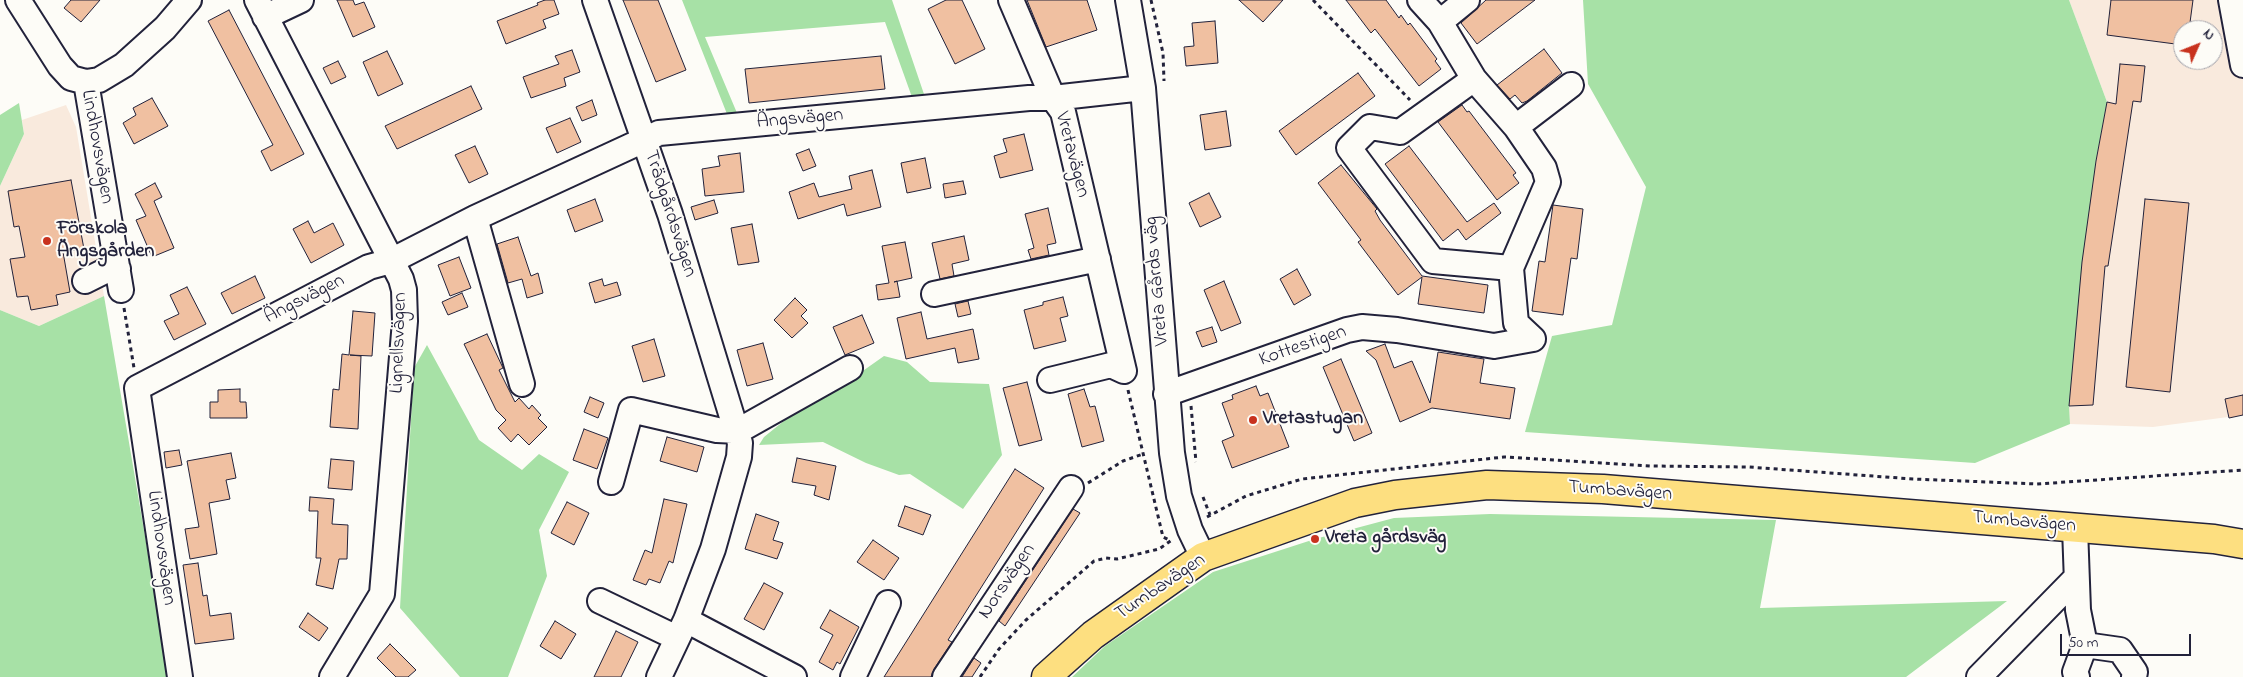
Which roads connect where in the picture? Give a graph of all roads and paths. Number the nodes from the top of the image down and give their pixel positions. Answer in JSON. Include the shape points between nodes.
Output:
{"nodes":[{"id":1,"x":18,"y":0,"type":"edge"},
{"id":2,"x":189,"y":0,"type":"edge"},
{"id":3,"x":301,"y":0,"type":"edge"},
{"id":4,"x":596,"y":0,"type":"edge"},
{"id":5,"x":1011,"y":0,"type":"edge"},
{"id":6,"x":1128,"y":0,"type":"edge"},
{"id":7,"x":1313,"y":0,"type":"edge"},
{"id":8,"x":1420,"y":0,"type":"edge"},
{"id":9,"x":1467,"y":0,"type":"edge"},
{"id":10,"x":2231,"y":0,"type":"edge"},
{"id":11,"x":261,"y":9,"type":"edge"},
{"id":12,"x":1440,"y":22,"type":"junction"},
{"id":13,"x":2243,"y":65,"type":"edge"},
{"id":14,"x":1474,"y":79,"type":"junction"},
{"id":15,"x":86,"y":82,"type":"junction"},
{"id":16,"x":1571,"y":85,"type":"dead end"},
{"id":17,"x":1143,"y":88,"type":"junction"},
{"id":18,"x":1054,"y":98,"type":"junction"},
{"id":19,"x":1423,"y":115,"type":"junction"},
{"id":20,"x":1516,"y":127,"type":"junction"},
{"id":21,"x":644,"y":138,"type":"junction"},
{"id":22,"x":475,"y":218,"type":"junction"},
{"id":23,"x":1098,"y":259,"type":"junction"},
{"id":24,"x":392,"y":261,"type":"junction"},
{"id":25,"x":1511,"y":268,"type":"junction"},
{"id":26,"x":119,"y":280,"type":"junction"},
{"id":27,"x":85,"y":281,"type":"dead end"},
{"id":28,"x":934,"y":294,"type":"dead end"},
{"id":29,"x":850,"y":368,"type":"dead end"},
{"id":30,"x":1124,"y":371,"type":"junction"},
{"id":31,"x":1050,"y":380,"type":"dead end"},
{"id":32,"x":522,"y":384,"type":"dead end"},
{"id":33,"x":137,"y":388,"type":"junction"},
{"id":34,"x":1166,"y":394,"type":"junction"},
{"id":35,"x":738,"y":431,"type":"junction"},
{"id":36,"x":1143,"y":454,"type":"junction"},
{"id":37,"x":2243,"y":470,"type":"edge"},
{"id":38,"x":611,"y":482,"type":"dead end"},
{"id":39,"x":1071,"y":488,"type":"joint"},
{"id":40,"x":1206,"y":518,"type":"dead end"},
{"id":41,"x":2075,"y":528,"type":"junction"},
{"id":42,"x":1177,"y":538,"type":"dead end"},
{"id":43,"x":1171,"y":541,"type":"junction"},
{"id":44,"x":2243,"y":544,"type":"edge"},
{"id":45,"x":1203,"y":558,"type":"junction"},
{"id":46,"x":2076,"y":578,"type":"junction"},
{"id":47,"x":600,"y":601,"type":"dead end"},
{"id":48,"x":888,"y":603,"type":"dead end"},
{"id":49,"x":681,"y":629,"type":"junction"},
{"id":50,"x":2085,"y":645,"type":"junction"},
{"id":51,"x":180,"y":677,"type":"edge"},
{"id":52,"x":332,"y":677,"type":"edge"},
{"id":53,"x":659,"y":677,"type":"edge"},
{"id":54,"x":794,"y":677,"type":"edge"},
{"id":55,"x":853,"y":677,"type":"edge"},
{"id":56,"x":945,"y":677,"type":"edge"},
{"id":57,"x":980,"y":677,"type":"edge"},
{"id":58,"x":1046,"y":677,"type":"edge"},
{"id":59,"x":1979,"y":677,"type":"edge"},
{"id":60,"x":2077,"y":677,"type":"edge"},
{"id":61,"x":2134,"y":677,"type":"edge"}],
"edges":[{"from":1,"to":15,"type":"street","name":"Lindhovsvägen","via":[[60,66],[71,78]]},
{"from":2,"to":15,"type":"street","via":[[165,28],[124,64],[99,80]]},
{"from":3,"to":11,"type":"street"},
{"from":4,"to":21,"type":"street","name":"Trädgårdsvägen"},
{"from":5,"to":18,"type":"street","name":"Vretavägen"},
{"from":6,"to":17,"type":"street","name":"Vreta Gårds väg"},
{"from":7,"to":19,"type":"path","via":[[1398,85]]},
{"from":8,"to":12,"type":"street"},
{"from":9,"to":12,"type":"street"},
{"from":10,"to":13,"type":"street"},
{"from":11,"to":24,"type":"street","name":"Lignellsvägen"},
{"from":12,"to":14,"type":"street"},
{"from":14,"to":19,"type":"street"},
{"from":14,"to":20,"type":"street"},
{"from":15,"to":26,"type":"street","name":"Lindhovsvägen"},
{"from":16,"to":20,"type":"street"},
{"from":17,"to":18,"type":"street","name":"Ängsvägen"},
{"from":17,"to":34,"type":"street","name":"Vreta Gårds väg"},
{"from":18,"to":21,"type":"street","name":"Ängsvägen","via":[[659,133]]},
{"from":18,"to":23,"type":"street","name":"Vretavägen","via":[[1062,112]]},
{"from":19,"to":25,"type":"street","via":[[1400,132],[1370,127],[1350,148],[1433,261]]},
{"from":20,"to":25,"type":"street","via":[[1544,168],[1548,182]]},
{"from":21,"to":22,"type":"street","name":"Ängsvägen"},
{"from":21,"to":35,"type":"street","name":"Trädgårdsvägen"},
{"from":22,"to":24,"type":"street","name":"Ängsvägen"},
{"from":22,"to":32,"type":"street"},
{"from":23,"to":28,"type":"street"},
{"from":23,"to":30,"type":"street","name":"Vretavägen"},
{"from":24,"to":33,"type":"street","name":"Ängsvägen","via":[[369,267]]},
{"from":24,"to":52,"type":"street","name":"Lignellsvägen","via":[[404,290],[405,321],[382,594]]},
{"from":25,"to":34,"type":"street","name":"Kottestigen","via":[[1516,323],[1533,338],[1494,346],[1362,327]]},
{"from":26,"to":27,"type":"street","via":[[105,271]]},
{"from":26,"to":33,"type":"path"},
{"from":29,"to":35,"type":"street"},
{"from":30,"to":31,"type":"street","via":[[1111,365]]},
{"from":30,"to":36,"type":"path"},
{"from":33,"to":51,"type":"street","name":"Lindhovsvägen"},
{"from":34,"to":45,"type":"street","name":"Vreta Gårds väg","via":[[1179,496]]},
{"from":35,"to":38,"type":"street","via":[[718,430],[631,410]]},
{"from":35,"to":49,"type":"street","name":"Trädgårdsvägen","via":[[739,457],[722,520]]},
{"from":36,"to":39,"type":"path","via":[[1085,485]]},
{"from":36,"to":43,"type":"path","via":[[1163,536]]},
{"from":37,"to":40,"type":"path","via":[[2037,484],[1504,457],[1302,479],[1246,496]]},
{"from":39,"to":56,"type":"street","name":"Norsvägen"},
{"from":41,"to":44,"type":"main road","name":"Tumbavägen","via":[[2214,538]]},
{"from":41,"to":45,"type":"main road","name":"Tumbavägen","via":[[1603,490],[1487,485],[1354,503]]},
{"from":41,"to":46,"type":"street"},
{"from":42,"to":43,"type":"path"},
{"from":43,"to":57,"type":"path","via":[[1159,549],[1094,562],[1026,620],[999,649]]},
{"from":45,"to":58,"type":"main road","name":"Tumbavägen","via":[[1093,635]]},
{"from":46,"to":50,"type":"street"},
{"from":46,"to":59,"type":"street"},
{"from":47,"to":49,"type":"street"},
{"from":48,"to":55,"type":"street"},
{"from":49,"to":53,"type":"street","name":"Trädgårdsvägen"},
{"from":49,"to":54,"type":"street"},
{"from":50,"to":60,"type":"street","via":[[2075,672]]},
{"from":50,"to":61,"type":"street","via":[[2120,650],[2135,672]]}]}
